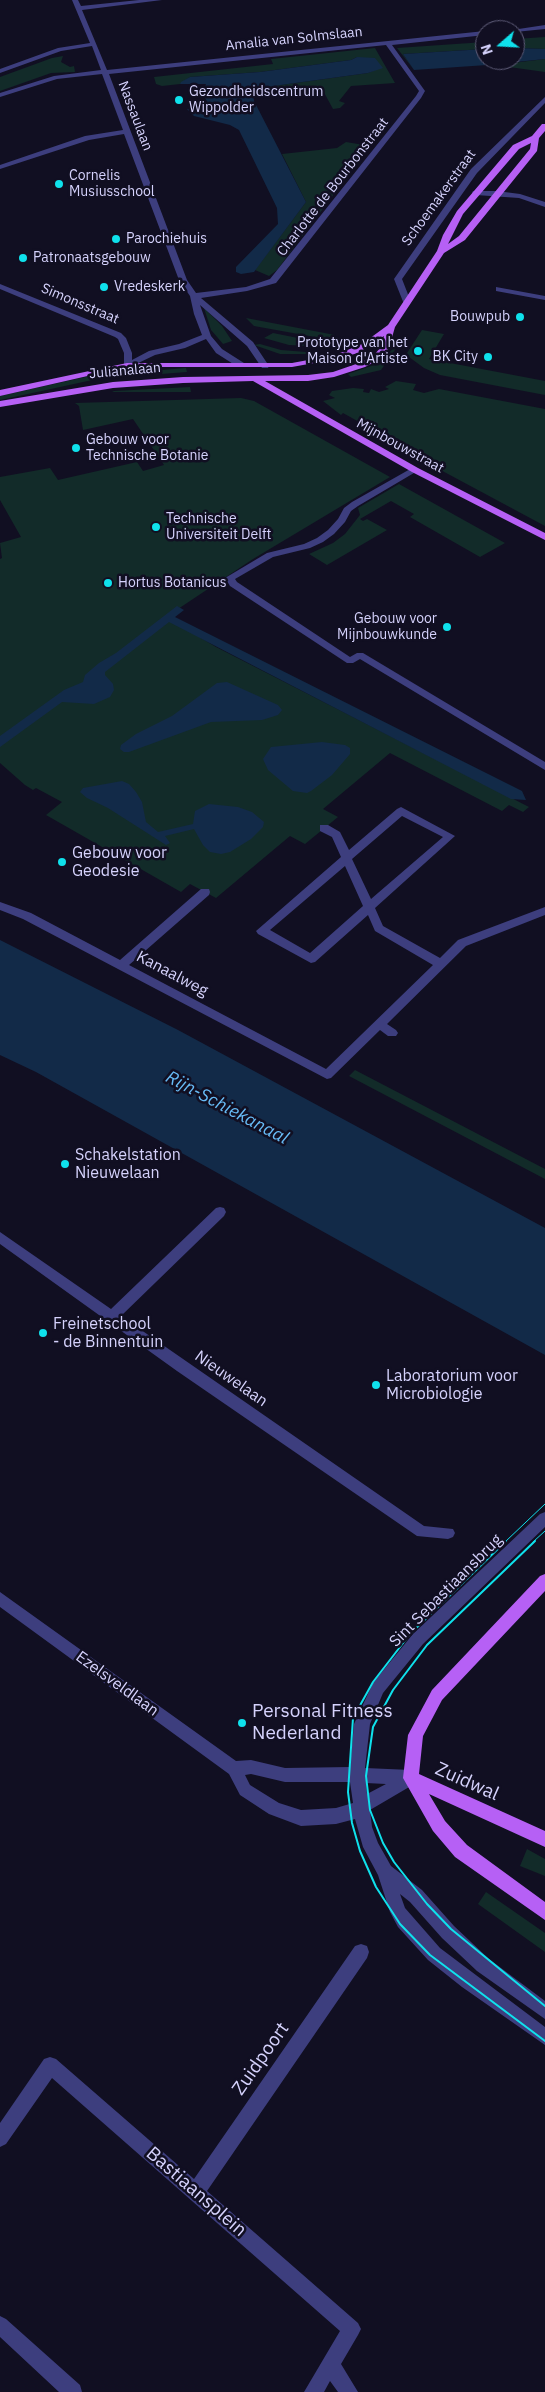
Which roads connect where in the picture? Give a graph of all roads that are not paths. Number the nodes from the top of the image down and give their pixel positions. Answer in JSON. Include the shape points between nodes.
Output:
{"nodes":[{"id":1,"x":75,"y":0,"type":"edge"},
{"id":2,"x":159,"y":0,"type":"edge"},
{"id":3,"x":78,"y":8,"type":"junction"},
{"id":4,"x":545,"y":27,"type":"edge"},
{"id":5,"x":525,"y":29,"type":"edge"},
{"id":6,"x":475,"y":34,"type":"edge"},
{"id":7,"x":388,"y":42,"type":"junction"},
{"id":8,"x":94,"y":44,"type":"junction"},
{"id":9,"x":0,"y":71,"type":"edge"},
{"id":10,"x":105,"y":74,"type":"junction"},
{"id":11,"x":0,"y":95,"type":"edge"},
{"id":12,"x":545,"y":99,"type":"edge"},
{"id":13,"x":545,"y":126,"type":"edge"},
{"id":14,"x":127,"y":131,"type":"junction"},
{"id":15,"x":535,"y":138,"type":"junction"},
{"id":16,"x":0,"y":168,"type":"edge"},
{"id":17,"x":476,"y":193,"type":"junction"},
{"id":18,"x":497,"y":193,"type":"junction"},
{"id":19,"x":492,"y":199,"type":"junction"},
{"id":20,"x":545,"y":206,"type":"edge"},
{"id":21,"x":441,"y":251,"type":"junction"},
{"id":22,"x":0,"y":286,"type":"edge"},
{"id":23,"x":499,"y":289,"type":"dead end"},
{"id":24,"x":194,"y":296,"type":"junction"},
{"id":25,"x":545,"y":298,"type":"edge"},
{"id":26,"x":407,"y":302,"type":"junction"},
{"id":27,"x":391,"y":327,"type":"junction"},
{"id":28,"x":206,"y":336,"type":"junction"},
{"id":29,"x":126,"y":365,"type":"junction"},
{"id":30,"x":242,"y":365,"type":"junction"},
{"id":31,"x":265,"y":366,"type":"junction"},
{"id":32,"x":253,"y":378,"type":"junction"},
{"id":33,"x":0,"y":393,"type":"edge"},
{"id":34,"x":0,"y":404,"type":"edge"},
{"id":35,"x":415,"y":470,"type":"junction"},
{"id":36,"x":541,"y":535,"type":"edge"},
{"id":37,"x":545,"y":542,"type":"edge"},
{"id":38,"x":545,"y":767,"type":"edge"},
{"id":39,"x":324,"y":828,"type":"dead end"},
{"id":40,"x":346,"y":858,"type":"junction"},
{"id":41,"x":205,"y":892,"type":"dead end"},
{"id":42,"x":0,"y":906,"type":"edge"},
{"id":43,"x":369,"y":907,"type":"junction"},
{"id":44,"x":545,"y":911,"type":"edge"},
{"id":45,"x":441,"y":964,"type":"junction"},
{"id":46,"x":122,"y":965,"type":"junction"},
{"id":47,"x":379,"y":1024,"type":"junction"},
{"id":48,"x":392,"y":1034,"type":"dead end"},
{"id":49,"x":220,"y":1212,"type":"dead end"},
{"id":50,"x":0,"y":1238,"type":"edge"},
{"id":51,"x":111,"y":1317,"type":"junction"},
{"id":52,"x":545,"y":1518,"type":"edge"},
{"id":53,"x":448,"y":1533,"type":"dead end"},
{"id":54,"x":545,"y":1581,"type":"edge"},
{"id":55,"x":0,"y":1600,"type":"edge"},
{"id":56,"x":234,"y":1770,"type":"junction"},
{"id":57,"x":356,"y":1775,"type":"junction"},
{"id":58,"x":411,"y":1778,"type":"junction"},
{"id":59,"x":360,"y":1809,"type":"junction"},
{"id":60,"x":545,"y":1839,"type":"edge"},
{"id":61,"x":385,"y":1872,"type":"junction"},
{"id":62,"x":545,"y":1912,"type":"edge"},
{"id":63,"x":361,"y":1952,"type":"dead end"},
{"id":64,"x":545,"y":2011,"type":"edge"},
{"id":65,"x":545,"y":2037,"type":"edge"},
{"id":66,"x":0,"y":2138,"type":"edge"},
{"id":67,"x":196,"y":2192,"type":"junction"},
{"id":68,"x":0,"y":2325,"type":"edge"},
{"id":69,"x":330,"y":2364,"type":"junction"},
{"id":70,"x":73,"y":2392,"type":"edge"},
{"id":71,"x":313,"y":2392,"type":"edge"},
{"id":72,"x":349,"y":2392,"type":"edge"}],
"edges":[{"from":1,"to":3,"type":"street","name":"Nassaulaan"},
{"from":2,"to":3,"type":"street"},
{"from":3,"to":8,"type":"street","name":"Nassaulaan"},
{"from":4,"to":5,"type":"street"},
{"from":6,"to":7,"type":"street","name":"Amalia van Solmslaan"},
{"from":7,"to":10,"type":"street","name":"Amalia van Solmslaan"},
{"from":7,"to":24,"type":"street","name":"Charlotte de Bourbonstraat","via":[[422,91],[419,97],[280,275],[263,285]]},
{"from":8,"to":9,"type":"street","via":[[60,49]]},
{"from":8,"to":10,"type":"street","name":"Nassaulaan"},
{"from":10,"to":11,"type":"street","name":"Amalia van Solmslaan","via":[[56,78]]},
{"from":10,"to":14,"type":"street","name":"Nassaulaan"},
{"from":12,"to":26,"type":"street","name":"Schoemakerstraat","via":[[490,152],[460,188],[398,279]]},
{"from":13,"to":15,"type":"main road","name":"Schoemakerstraat"},
{"from":14,"to":16,"type":"street","via":[[88,138]]},
{"from":14,"to":24,"type":"street","name":"Nassaulaan","via":[[172,256]]},
{"from":15,"to":17,"type":"main road","name":"Schoemakerstraat","via":[[516,147]]},
{"from":15,"to":18,"type":"main road","name":"Schoemakerstraat","via":[[534,149]]},
{"from":17,"to":18,"type":"street"},
{"from":17,"to":19,"type":"street"},
{"from":17,"to":21,"type":"main road","name":"Schoemakerstraat","via":[[447,235]]},
{"from":18,"to":19,"type":"main road","name":"Schoemakerstraat"},
{"from":18,"to":20,"type":"street","via":[[520,196]]},
{"from":19,"to":20,"type":"street"},
{"from":19,"to":21,"type":"main road","name":"Schoemakerstraat","via":[[462,238]]},
{"from":21,"to":26,"type":"main road","name":"Schoemakerstraat"},
{"from":22,"to":29,"type":"street","name":"Simonsstraat","via":[[118,335],[128,353]]},
{"from":23,"to":25,"type":"street"},
{"from":24,"to":28,"type":"street"},
{"from":24,"to":31,"type":"street","via":[[250,344]]},
{"from":26,"to":27,"type":"main road","name":"Schoemakerstraat"},
{"from":27,"to":31,"type":"main road","name":"Schoemakerstraat","via":[[366,346],[336,357]]},
{"from":27,"to":32,"type":"main road","name":"Schoemakerstraat","via":[[385,348],[377,357],[349,370],[308,378]]},
{"from":28,"to":29,"type":"street","name":"Julianalaan"},
{"from":28,"to":30,"type":"street","via":[[219,351]]},
{"from":29,"to":30,"type":"main road","name":"Julianalaan"},
{"from":29,"to":33,"type":"main road","name":"Julianalaan"},
{"from":30,"to":31,"type":"main road","name":"Julianalaan"},
{"from":30,"to":32,"type":"main road"},
{"from":31,"to":32,"type":"main road"},
{"from":32,"to":34,"type":"main road","name":"Julianalaan","via":[[113,385]]},
{"from":32,"to":35,"type":"main road","name":"Mijnbouwstraat"},
{"from":35,"to":36,"type":"main road","name":"Mijnbouwstraat"},
{"from":35,"to":38,"type":"street","via":[[355,504],[320,540],[270,555],[230,578],[233,584],[350,661],[360,655]]},
{"from":36,"to":37,"type":"main road","name":"Mijnbouwstraat"},
{"from":39,"to":40,"type":"street","via":[[336,835]]},
{"from":40,"to":43,"type":"street"},
{"from":40,"to":43,"type":"street","via":[[401,810],[450,836]]},
{"from":40,"to":43,"type":"street","via":[[262,930],[311,959]]},
{"from":41,"to":46,"type":"street"},
{"from":42,"to":46,"type":"street","name":"Kanaalweg","via":[[27,916]]},
{"from":43,"to":45,"type":"street","via":[[379,928]]},
{"from":44,"to":45,"type":"street","via":[[462,943]]},
{"from":45,"to":47,"type":"street"},
{"from":46,"to":47,"type":"street","name":"Kanaalweg","via":[[327,1075]]},
{"from":47,"to":48,"type":"street"},
{"from":49,"to":51,"type":"street"},
{"from":50,"to":51,"type":"street","name":"Nieuwelaan"},
{"from":51,"to":53,"type":"street","name":"Nieuwelaan","via":[[422,1532]]},
{"from":52,"to":57,"type":"street","name":"Sint Sebastiaansbrug","via":[[418,1639],[378,1688],[362,1724]]},
{"from":54,"to":58,"type":"main road","via":[[437,1695],[416,1735]]},
{"from":55,"to":56,"type":"street","name":"Ezelsveldlaan"},
{"from":56,"to":57,"type":"street","via":[[252,1767],[285,1775]]},
{"from":56,"to":59,"type":"street","name":"Ezelsveldlaan","via":[[245,1790],[254,1797],[292,1815],[312,1818],[336,1816]]},
{"from":57,"to":58,"type":"street"},
{"from":57,"to":59,"type":"street","name":"Sint Sebastiaansbrug"},
{"from":58,"to":59,"type":"street","name":"Ezelsveldlaan"},
{"from":58,"to":60,"type":"main road","name":"Zuidwal"},
{"from":58,"to":62,"type":"main road","name":"Zuidwal","via":[[440,1826],[461,1851]]},
{"from":59,"to":61,"type":"street","via":[[371,1847]]},
{"from":61,"to":64,"type":"street","via":[[416,1896],[483,1965]]},
{"from":61,"to":65,"type":"street","via":[[401,1916],[434,1954]]},
{"from":63,"to":67,"type":"street","name":"Zuidpoort"},
{"from":66,"to":67,"type":"street","name":"Bastiaansplein","via":[[50,2065]]},
{"from":67,"to":69,"type":"street","name":"Bastiaansplein","via":[[352,2329]]},
{"from":68,"to":70,"type":"street"},
{"from":69,"to":71,"type":"street","name":"Bastiaansplein"},
{"from":69,"to":72,"type":"street"}]}
